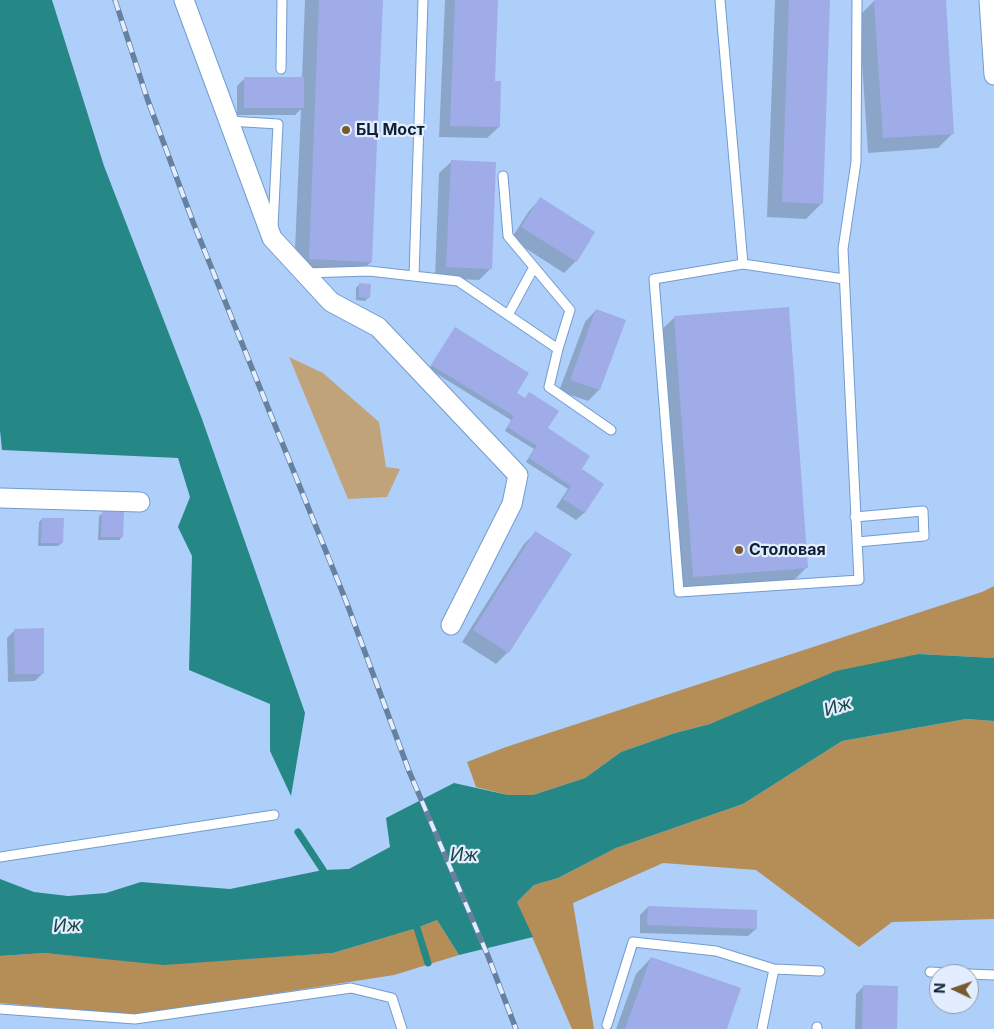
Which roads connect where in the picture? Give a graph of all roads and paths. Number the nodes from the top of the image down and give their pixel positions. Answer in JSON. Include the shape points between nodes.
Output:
{"nodes":[{"id":1,"x":184,"y":0,"type":"edge"},
{"id":2,"x":282,"y":0,"type":"edge"},
{"id":3,"x":423,"y":0,"type":"edge"},
{"id":4,"x":720,"y":0,"type":"edge"},
{"id":5,"x":857,"y":0,"type":"edge"},
{"id":6,"x":989,"y":0,"type":"edge"},
{"id":7,"x":281,"y":69,"type":"dead end"},
{"id":8,"x":994,"y":75,"type":"edge"},
{"id":9,"x":229,"y":121,"type":"junction"},
{"id":10,"x":503,"y":176,"type":"dead end"},
{"id":11,"x":272,"y":238,"type":"junction"},
{"id":12,"x":743,"y":264,"type":"junction"},
{"id":13,"x":534,"y":267,"type":"junction"},
{"id":14,"x":305,"y":273,"type":"junction"},
{"id":15,"x":414,"y":276,"type":"junction"},
{"id":16,"x":844,"y":280,"type":"junction"},
{"id":17,"x":508,"y":315,"type":"junction"},
{"id":18,"x":558,"y":349,"type":"junction"},
{"id":19,"x":611,"y":430,"type":"dead end"},
{"id":20,"x":0,"y":498,"type":"edge"},
{"id":21,"x":140,"y":502,"type":"dead end"},
{"id":22,"x":855,"y":517,"type":"junction"},
{"id":23,"x":856,"y":542,"type":"junction"},
{"id":24,"x":451,"y":625,"type":"dead end"},
{"id":25,"x":274,"y":816,"type":"dead end"},
{"id":26,"x":0,"y":857,"type":"edge"},
{"id":27,"x":774,"y":969,"type":"junction"},
{"id":28,"x":820,"y":971,"type":"dead end"},
{"id":29,"x":979,"y":974,"type":"edge"},
{"id":30,"x":994,"y":975,"type":"edge"},
{"id":31,"x":0,"y":1009,"type":"edge"},
{"id":32,"x":606,"y":1025,"type":"dead end"},
{"id":33,"x":402,"y":1029,"type":"edge"},
{"id":34,"x":762,"y":1029,"type":"edge"}],
"edges":[{"from":1,"to":9,"type":"street"},
{"from":2,"to":7,"type":"lane"},
{"from":3,"to":15,"type":"lane"},
{"from":4,"to":12,"type":"lane"},
{"from":5,"to":16,"type":"lane","via":[[856,162],[842,249]]},
{"from":6,"to":8,"type":"street"},
{"from":9,"to":11,"type":"street"},
{"from":9,"to":11,"type":"lane","via":[[278,124]]},
{"from":10,"to":13,"type":"lane","via":[[508,236]]},
{"from":11,"to":14,"type":"street"},
{"from":12,"to":16,"type":"lane"},
{"from":12,"to":23,"type":"lane","via":[[654,279],[679,592],[859,580]]},
{"from":13,"to":17,"type":"lane"},
{"from":13,"to":18,"type":"lane","via":[[570,310]]},
{"from":14,"to":15,"type":"lane","via":[[369,272]]},
{"from":14,"to":24,"type":"street","via":[[331,302],[378,327],[518,474],[512,504]]},
{"from":15,"to":17,"type":"lane","via":[[458,281]]},
{"from":16,"to":22,"type":"lane"},
{"from":17,"to":18,"type":"lane"},
{"from":18,"to":19,"type":"lane","via":[[549,387]]},
{"from":20,"to":21,"type":"street"},
{"from":22,"to":23,"type":"lane"},
{"from":22,"to":23,"type":"lane","via":[[924,511],[924,536]]},
{"from":25,"to":26,"type":"lane"},
{"from":27,"to":28,"type":"lane"},
{"from":27,"to":32,"type":"lane","via":[[716,951],[633,942]]},
{"from":27,"to":34,"type":"lane"},
{"from":29,"to":30,"type":"lane"},
{"from":31,"to":33,"type":"lane","via":[[135,1019],[351,988],[392,998]]}]}
